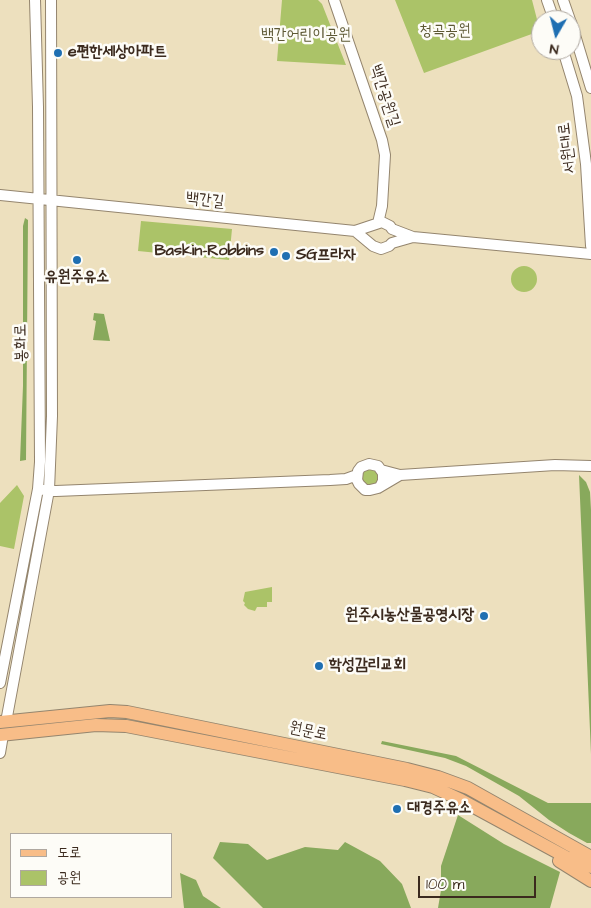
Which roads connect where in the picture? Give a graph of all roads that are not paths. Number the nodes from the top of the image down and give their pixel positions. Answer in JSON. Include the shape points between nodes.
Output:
{"nodes":[{"id":1,"x":35,"y":0,"type":"edge"},
{"id":2,"x":51,"y":0,"type":"edge"},
{"id":3,"x":334,"y":0,"type":"edge"},
{"id":4,"x":581,"y":54,"type":"edge"},
{"id":5,"x":566,"y":60,"type":"edge"},
{"id":6,"x":591,"y":88,"type":"edge"},
{"id":7,"x":0,"y":195,"type":"edge"},
{"id":8,"x":39,"y":200,"type":"junction"},
{"id":9,"x":52,"y":201,"type":"junction"},
{"id":10,"x":382,"y":226,"type":"junction"},
{"id":11,"x":355,"y":232,"type":"junction"},
{"id":12,"x":413,"y":237,"type":"junction"},
{"id":13,"x":370,"y":243,"type":"junction"},
{"id":14,"x":392,"y":243,"type":"junction"},
{"id":15,"x":591,"y":246,"type":"edge"},
{"id":16,"x":591,"y":254,"type":"edge"},
{"id":17,"x":591,"y":466,"type":"edge"},
{"id":18,"x":381,"y":470,"type":"junction"},
{"id":19,"x":400,"y":475,"type":"junction"},
{"id":20,"x":358,"y":480,"type":"junction"},
{"id":21,"x":381,"y":485,"type":"junction"},
{"id":22,"x":38,"y":489,"type":"junction"},
{"id":23,"x":49,"y":490,"type":"junction"},
{"id":24,"x":0,"y":683,"type":"edge"},
{"id":25,"x":3,"y":722,"type":"edge"},
{"id":26,"x":2,"y":735,"type":"edge"},
{"id":27,"x":0,"y":753,"type":"edge"},
{"id":28,"x":366,"y":766,"type":"junction"},
{"id":29,"x":462,"y":800,"type":"junction"},
{"id":30,"x":574,"y":848,"type":"junction"},
{"id":31,"x":591,"y":852,"type":"edge"},
{"id":32,"x":591,"y":857,"type":"edge"},
{"id":33,"x":591,"y":867,"type":"edge"},
{"id":34,"x":591,"y":882,"type":"edge"}],
"edges":[{"from":1,"to":8,"type":"street","name":"봉화로"},
{"from":2,"to":9,"type":"street","name":"봉화로"},
{"from":3,"to":10,"type":"street","name":"백간공원길","via":[[382,140],[385,156]]},
{"from":4,"to":6,"type":"street"},
{"from":5,"to":15,"type":"street","name":"서원대로","via":[[577,96],[586,164]]},
{"from":7,"to":8,"type":"street"},
{"from":8,"to":9,"type":"street","name":"백간길"},
{"from":8,"to":22,"type":"street","name":"봉화로"},
{"from":9,"to":11,"type":"street","name":"백간길"},
{"from":9,"to":23,"type":"street","name":"봉화로"},
{"from":10,"to":11,"type":"street"},
{"from":10,"to":12,"type":"street"},
{"from":10,"to":13,"type":"street","via":[[368,235]]},
{"from":10,"to":14,"type":"street","via":[[394,234]]},
{"from":11,"to":13,"type":"street"},
{"from":12,"to":14,"type":"street"},
{"from":12,"to":16,"type":"street"},
{"from":13,"to":14,"type":"street","via":[[381,249]]},
{"from":17,"to":19,"type":"street","via":[[555,465]]},
{"from":18,"to":19,"type":"street"},
{"from":18,"to":20,"type":"street","via":[[374,464],[365,465],[358,471]]},
{"from":18,"to":21,"type":"street"},
{"from":19,"to":21,"type":"street"},
{"from":20,"to":21,"type":"street","via":[[362,487],[370,490]]},
{"from":20,"to":23,"type":"street"},
{"from":22,"to":23,"type":"street"},
{"from":22,"to":24,"type":"street","name":"봉화로"},
{"from":23,"to":25,"type":"street","name":"봉화로"},
{"from":25,"to":26,"type":"main road","name":"봉화로"},
{"from":25,"to":28,"type":"main road","name":"원문로","via":[[128,712]]},
{"from":26,"to":27,"type":"street","name":"봉화로"},
{"from":26,"to":28,"type":"main road","name":"원문로","via":[[96,725],[118,726]]},
{"from":28,"to":29,"type":"main road","name":"원문로","via":[[433,787]]},
{"from":28,"to":30,"type":"main road","name":"원문로","via":[[438,777],[468,788]]},
{"from":29,"to":33,"type":"main road","name":"원문로","via":[[566,857]]},
{"from":29,"to":34,"type":"main road"},
{"from":30,"to":31,"type":"main road"},
{"from":30,"to":32,"type":"main road","name":"원문로"}]}
